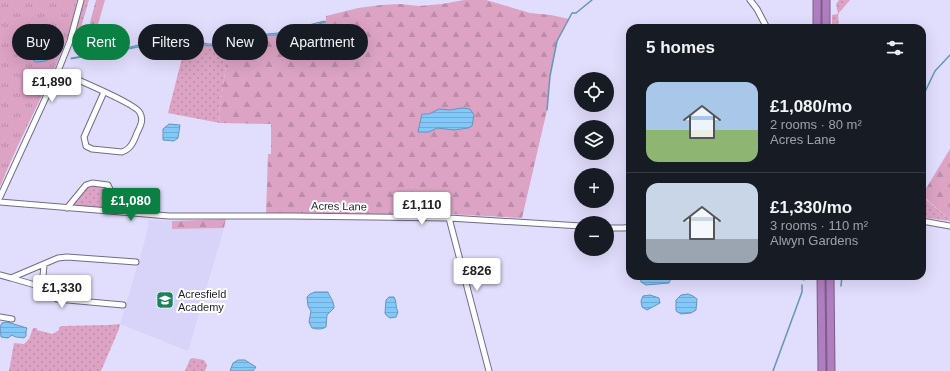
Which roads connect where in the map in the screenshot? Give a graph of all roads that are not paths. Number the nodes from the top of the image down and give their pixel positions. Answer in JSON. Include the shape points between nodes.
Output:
{"nodes":[{"id":1,"x":81,"y":0,"type":"edge"},
{"id":2,"x":750,"y":0,"type":"edge"},
{"id":3,"x":816,"y":0,"type":"edge"},
{"id":4,"x":826,"y":0,"type":"edge"},
{"id":5,"x":765,"y":24,"type":"edge"},
{"id":6,"x":817,"y":24,"type":"edge"},
{"id":7,"x":826,"y":24,"type":"edge"},
{"id":8,"x":58,"y":71,"type":"junction"},
{"id":9,"x":104,"y":92,"type":"junction"},
{"id":10,"x":0,"y":197,"type":"edge"},
{"id":11,"x":0,"y":202,"type":"edge"},
{"id":12,"x":67,"y":208,"type":"junction"},
{"id":13,"x":120,"y":212,"type":"junction"},
{"id":14,"x":449,"y":218,"type":"junction"},
{"id":15,"x":926,"y":222,"type":"edge"},
{"id":16,"x":574,"y":226,"type":"edge"},
{"id":17,"x":950,"y":226,"type":"edge"},
{"id":18,"x":614,"y":228,"type":"edge"},
{"id":19,"x":626,"y":228,"type":"edge"},
{"id":20,"x":136,"y":262,"type":"dead end"},
{"id":21,"x":44,"y":265,"type":"junction"},
{"id":22,"x":0,"y":275,"type":"edge"},
{"id":23,"x":11,"y":278,"type":"junction"},
{"id":24,"x":821,"y":280,"type":"edge"},
{"id":25,"x":830,"y":280,"type":"edge"},
{"id":26,"x":42,"y":287,"type":"junction"},
{"id":27,"x":123,"y":305,"type":"dead end"},
{"id":28,"x":0,"y":317,"type":"edge"},
{"id":29,"x":12,"y":319,"type":"dead end"},
{"id":30,"x":489,"y":371,"type":"edge"},
{"id":31,"x":822,"y":371,"type":"edge"},
{"id":32,"x":831,"y":371,"type":"edge"}],
"edges":[{"from":1,"to":8,"type":"street","via":[[70,41]]},
{"from":2,"to":5,"type":"street"},
{"from":3,"to":6,"type":"highway"},
{"from":4,"to":7,"type":"highway"},
{"from":8,"to":9,"type":"street"},
{"from":8,"to":10,"type":"street"},
{"from":9,"to":9,"type":"street","via":[[140,111],[142,122],[130,147],[122,152],[86,146],[84,137]]},
{"from":11,"to":12,"type":"street","name":"Acres Lane"},
{"from":12,"to":13,"type":"street","name":"Acres Lane"},
{"from":12,"to":13,"type":"street","via":[[86,185],[92,183],[108,185]]},
{"from":13,"to":14,"type":"street","name":"Acres Lane","via":[[169,216]]},
{"from":14,"to":16,"type":"street","name":"Acres Lane"},
{"from":14,"to":30,"type":"street"},
{"from":15,"to":17,"type":"street"},
{"from":18,"to":19,"type":"street"},
{"from":20,"to":21,"type":"street","via":[[67,257],[58,258]]},
{"from":21,"to":23,"type":"street"},
{"from":21,"to":26,"type":"street"},
{"from":22,"to":23,"type":"street"},
{"from":23,"to":26,"type":"street"},
{"from":24,"to":31,"type":"highway"},
{"from":25,"to":32,"type":"highway"},
{"from":26,"to":27,"type":"street","via":[[57,299]]},
{"from":28,"to":29,"type":"street"}]}
